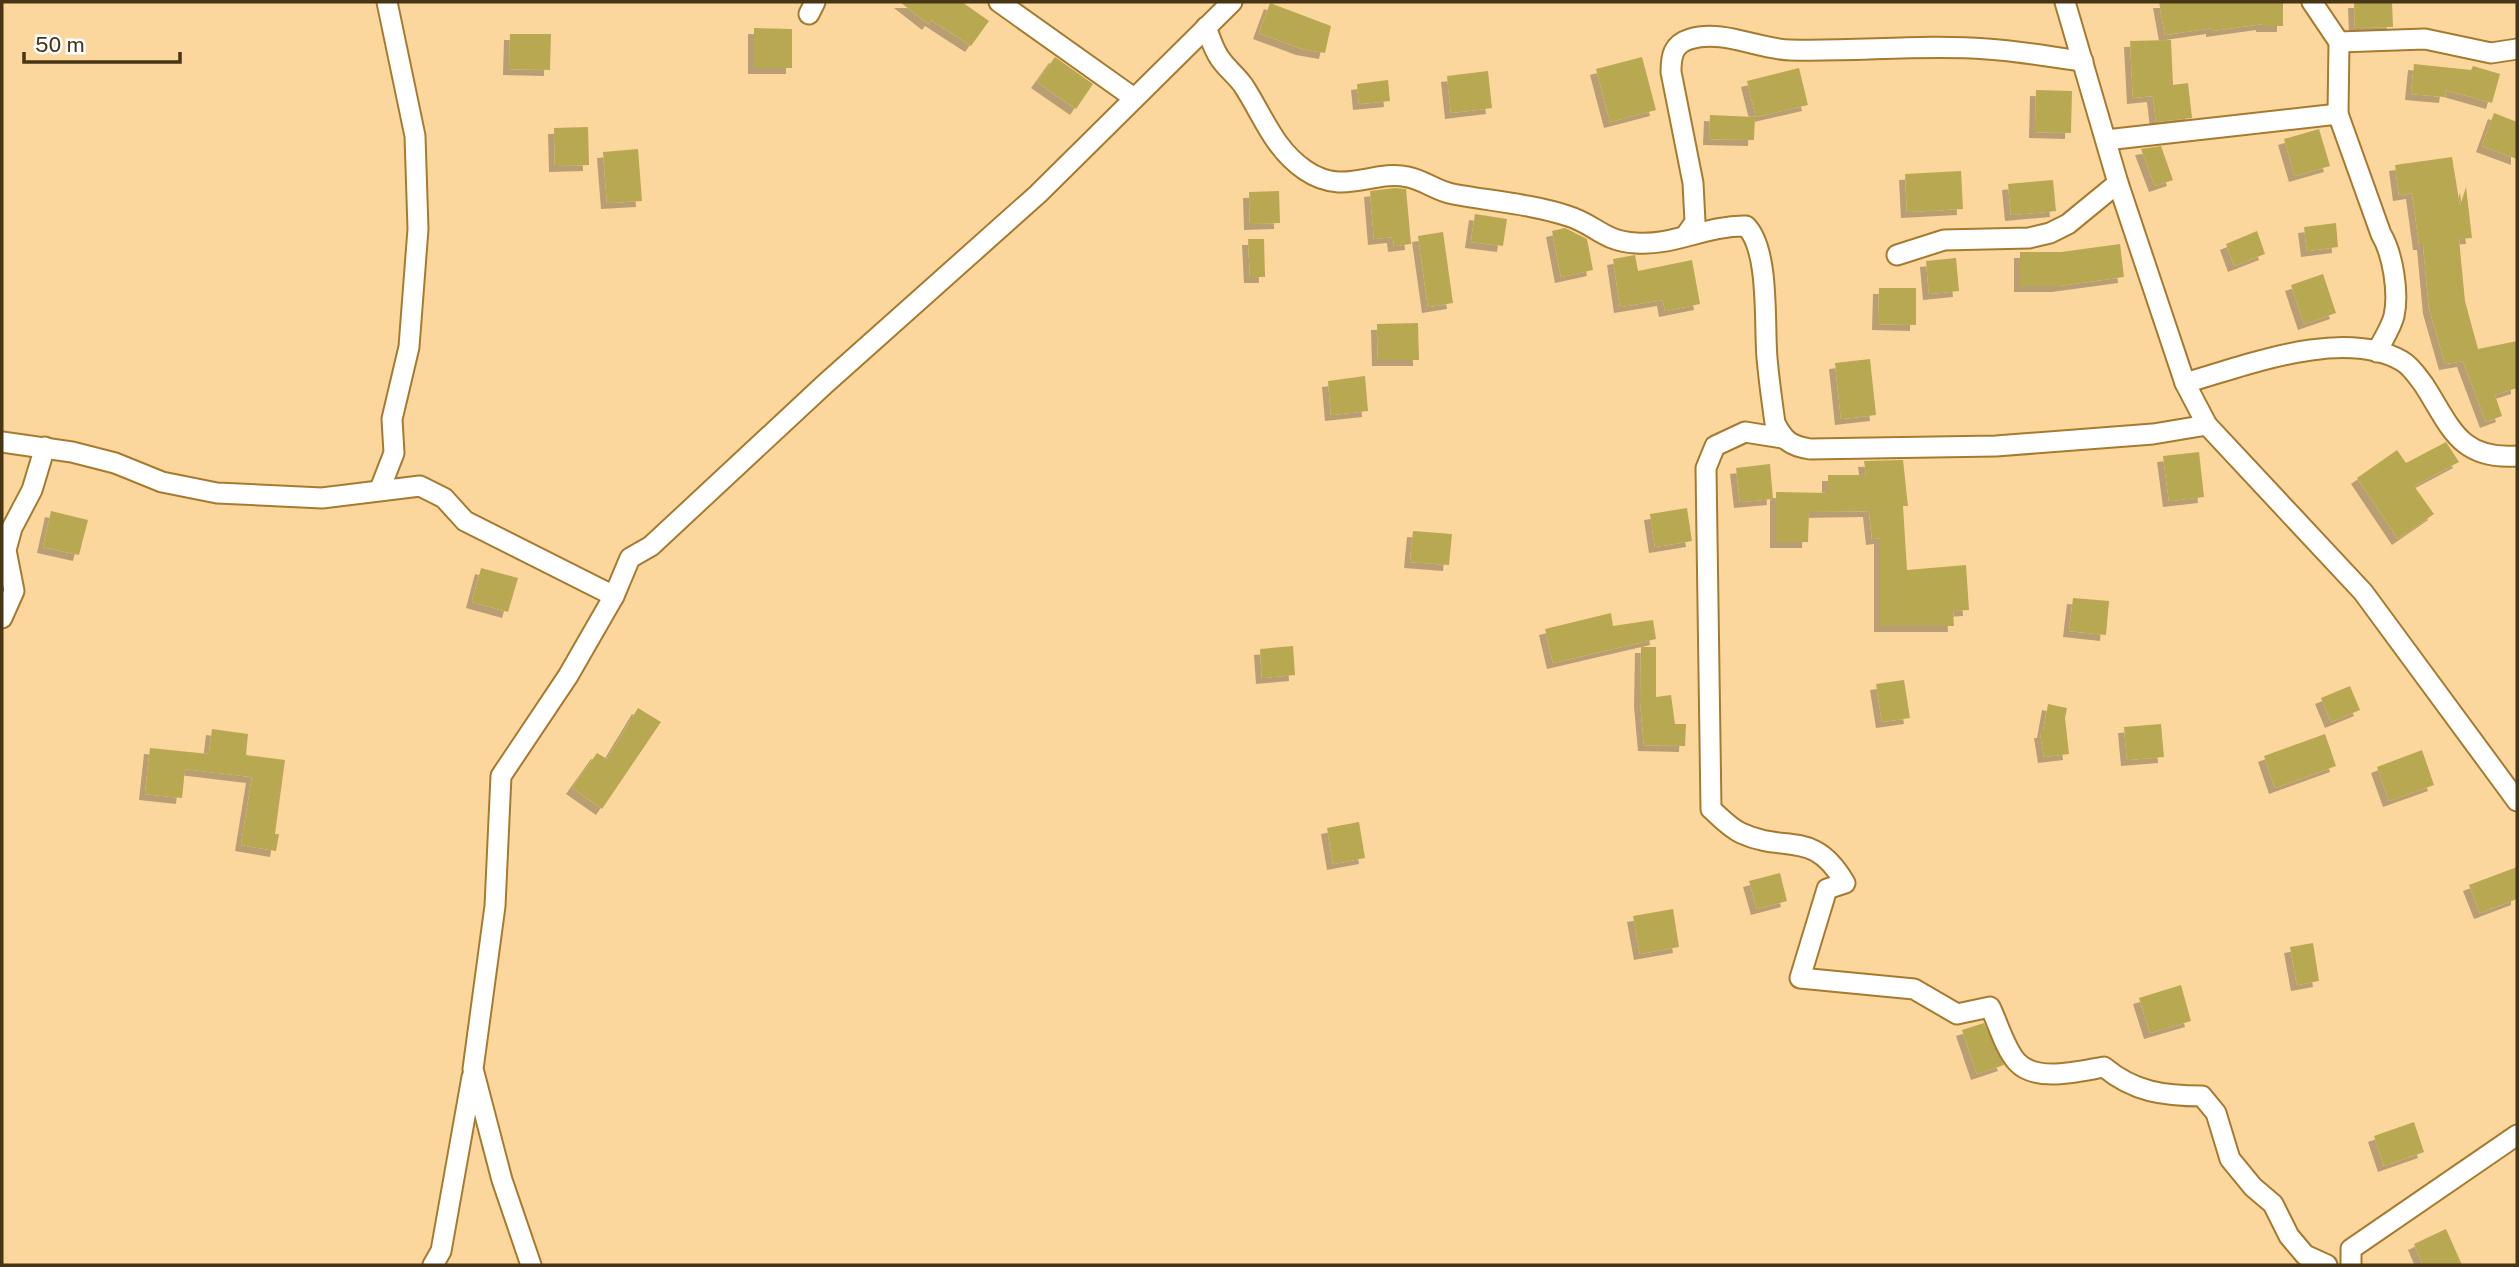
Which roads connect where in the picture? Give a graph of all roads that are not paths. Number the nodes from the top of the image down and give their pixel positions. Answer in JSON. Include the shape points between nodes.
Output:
{"nodes":[{"id":1,"x":387,"y":2,"type":"edge"},
{"id":2,"x":999,"y":2,"type":"edge"},
{"id":3,"x":1232,"y":2,"type":"edge"},
{"id":4,"x":2065,"y":2,"type":"edge"},
{"id":5,"x":2312,"y":2,"type":"edge"},
{"id":6,"x":1206,"y":27,"type":"junction"},
{"id":7,"x":2339,"y":42,"type":"junction"},
{"id":8,"x":2517,"y":49,"type":"edge"},
{"id":9,"x":2082,"y":61,"type":"junction"},
{"id":10,"x":1134,"y":98,"type":"junction"},
{"id":11,"x":2338,"y":114,"type":"junction"},
{"id":12,"x":2106,"y":140,"type":"junction"},
{"id":13,"x":2118,"y":183,"type":"junction"},
{"id":14,"x":1686,"y":235,"type":"junction"},
{"id":15,"x":1897,"y":255,"type":"dead end"},
{"id":16,"x":2377,"y":352,"type":"junction"},
{"id":17,"x":2185,"y":383,"type":"junction"},
{"id":18,"x":2207,"y":425,"type":"junction"},
{"id":19,"x":1782,"y":438,"type":"junction"},
{"id":20,"x":2,"y":442,"type":"edge"},
{"id":21,"x":45,"y":447,"type":"junction"},
{"id":22,"x":394,"y":453,"type":"junction"},
{"id":23,"x":2517,"y":456,"type":"edge"},
{"id":24,"x":420,"y":486,"type":"junction"},
{"id":25,"x":380,"y":489,"type":"junction"},
{"id":26,"x":614,"y":596,"type":"junction"},
{"id":27,"x":2,"y":618,"type":"edge"},
{"id":28,"x":2517,"y":801,"type":"edge"},
{"id":29,"x":473,"y":1069,"type":"junction"},
{"id":30,"x":2517,"y":1135,"type":"edge"},
{"id":31,"x":433,"y":1265,"type":"edge"},
{"id":32,"x":531,"y":1265,"type":"edge"},
{"id":33,"x":2327,"y":1265,"type":"edge"},
{"id":34,"x":2351,"y":1265,"type":"edge"}],
"edges":[{"from":1,"to":22,"type":"street","via":[[415,136],[418,229],[409,347],[392,419]]},
{"from":2,"to":10,"type":"street"},
{"from":3,"to":6,"type":"street"},
{"from":4,"to":9,"type":"street"},
{"from":5,"to":7,"type":"street"},
{"from":6,"to":10,"type":"street"},
{"from":6,"to":14,"type":"street","via":[[1219,57],[1243,86],[1271,136],[1308,172],[1353,184],[1406,176],[1451,194],[1567,215],[1603,237],[1634,243],[1663,243]]},
{"from":7,"to":8,"type":"street","via":[[2425,40],[2491,53]]},
{"from":7,"to":11,"type":"street"},
{"from":9,"to":12,"type":"street"},
{"from":9,"to":14,"type":"street","via":[[1987,49],[1787,50],[1729,38],[1687,40],[1671,57],[1693,183],[1695,222]]},
{"from":10,"to":26,"type":"street","via":[[1038,194],[651,546],[629,558]]},
{"from":11,"to":12,"type":"street"},
{"from":11,"to":16,"type":"street","via":[[2389,246],[2395,304]]},
{"from":12,"to":13,"type":"street"},
{"from":13,"to":15,"type":"street","via":[[2050,233],[2029,238],[1944,240]]},
{"from":13,"to":17,"type":"street"},
{"from":14,"to":19,"type":"street","via":[[1731,226],[1746,226],[1753,233],[1762,275],[1775,424]]},
{"from":16,"to":17,"type":"street","via":[[2317,346]]},
{"from":16,"to":23,"type":"street","via":[[2404,361],[2460,441],[2473,452]]},
{"from":17,"to":18,"type":"street"},
{"from":18,"to":19,"type":"street","via":[[2153,434],[1996,446],[1810,449]]},
{"from":18,"to":28,"type":"street","via":[[2363,592]]},
{"from":19,"to":33,"type":"street","via":[[1745,432],[1715,446],[1706,468],[1711,809],[1741,834],[1826,856],[1845,883],[1826,889],[1800,978],[1914,989],[1957,1014],[1990,1007],[2017,1062],[2033,1072],[2070,1073],[2104,1067],[2123,1083],[2163,1096],[2202,1097],[2216,1113],[2231,1159],[2273,1205],[2305,1255]]},
{"from":20,"to":21,"type":"street"},
{"from":21,"to":25,"type":"street","via":[[115,463],[162,482],[217,493],[322,498]]},
{"from":21,"to":27,"type":"street","via":[[6,550],[14,591]]},
{"from":22,"to":24,"type":"street"},
{"from":22,"to":25,"type":"street"},
{"from":24,"to":25,"type":"street"},
{"from":24,"to":26,"type":"street","via":[[508,545],[540,556]]},
{"from":26,"to":29,"type":"street","via":[[568,676],[501,776],[495,906]]},
{"from":29,"to":31,"type":"street","via":[[441,1251]]},
{"from":29,"to":32,"type":"street","via":[[502,1180]]},
{"from":30,"to":34,"type":"street","via":[[2351,1250]]}]}
